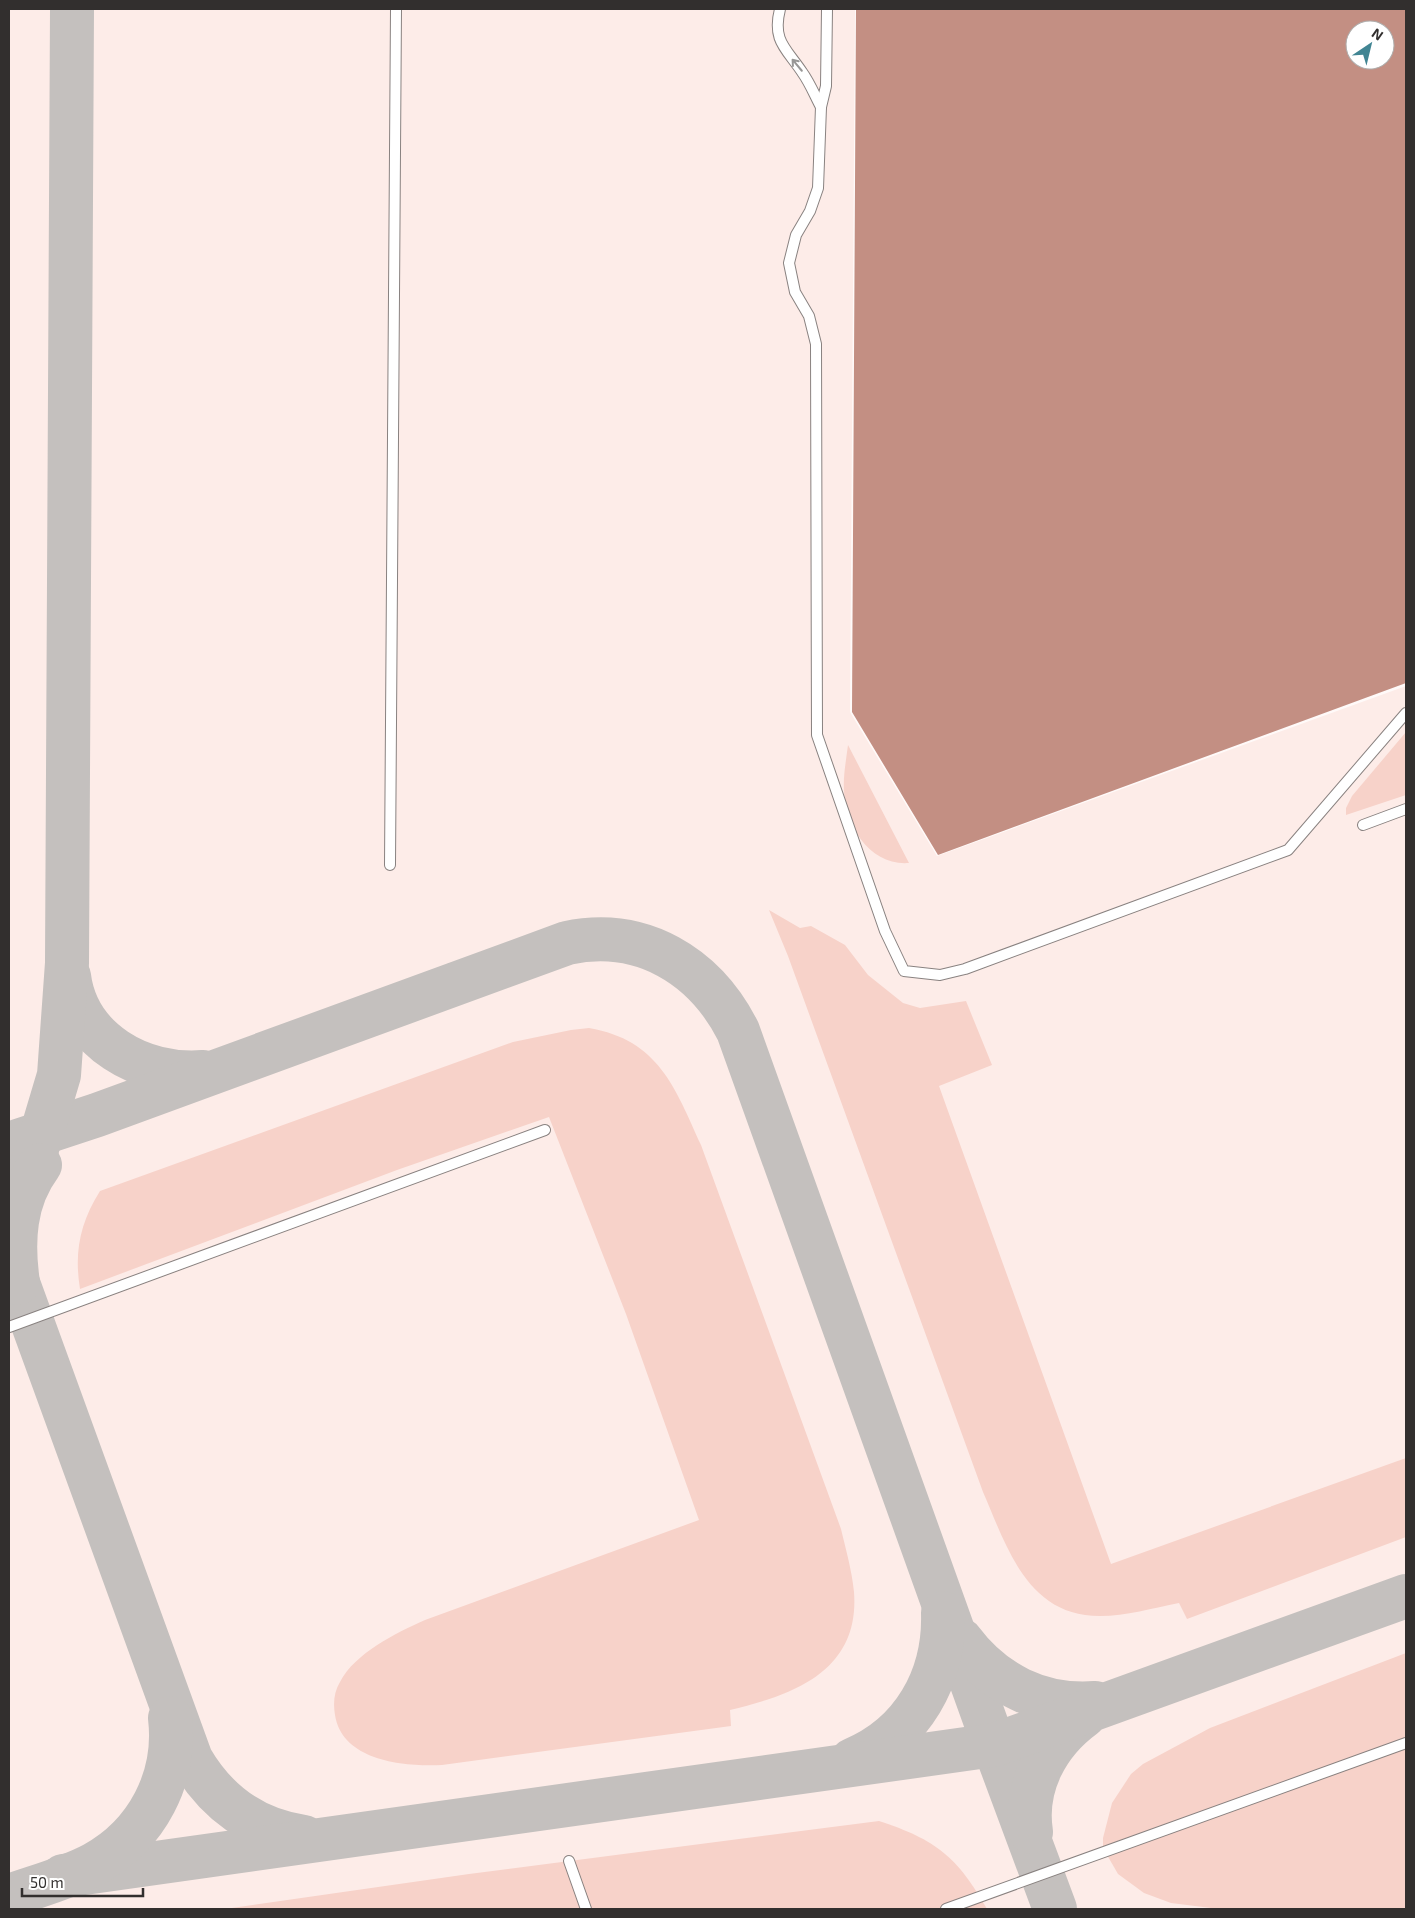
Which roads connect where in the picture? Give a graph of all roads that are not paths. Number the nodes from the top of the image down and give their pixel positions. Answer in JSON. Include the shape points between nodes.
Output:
{"nodes":[{"id":1,"x":396,"y":9,"type":"edge"},
{"id":2,"x":780,"y":9,"type":"edge"},
{"id":3,"x":827,"y":9,"type":"edge"},
{"id":4,"x":821,"y":107,"type":"junction"},
{"id":5,"x":1406,"y":713,"type":"edge"},
{"id":6,"x":1406,"y":809,"type":"edge"},
{"id":7,"x":1363,"y":825,"type":"dead end"},
{"id":8,"x":390,"y":865,"type":"dead end"},
{"id":9,"x":545,"y":1130,"type":"dead end"},
{"id":10,"x":9,"y":1327,"type":"edge"},
{"id":11,"x":1406,"y":1744,"type":"edge"},
{"id":12,"x":569,"y":1861,"type":"dead end"},
{"id":13,"x":586,"y":1909,"type":"edge"},
{"id":14,"x":946,"y":1909,"type":"edge"}],
"edges":[{"from":1,"to":8,"type":"lane"},
{"from":4,"to":2,"type":"lane","one_way":true,"via":[[803,73],[784,51],[776,25]]},
{"from":3,"to":4,"type":"lane","via":[[826,86]]},
{"from":4,"to":5,"type":"lane","via":[[818,188],[796,236],[789,263],[795,292],[809,316],[816,344],[816,735],[884,931],[904,970],[940,975],[965,969],[1288,850]]},
{"from":6,"to":7,"type":"lane"},
{"from":9,"to":10,"type":"lane"},
{"from":11,"to":14,"type":"lane"},
{"from":12,"to":13,"type":"lane"}]}
